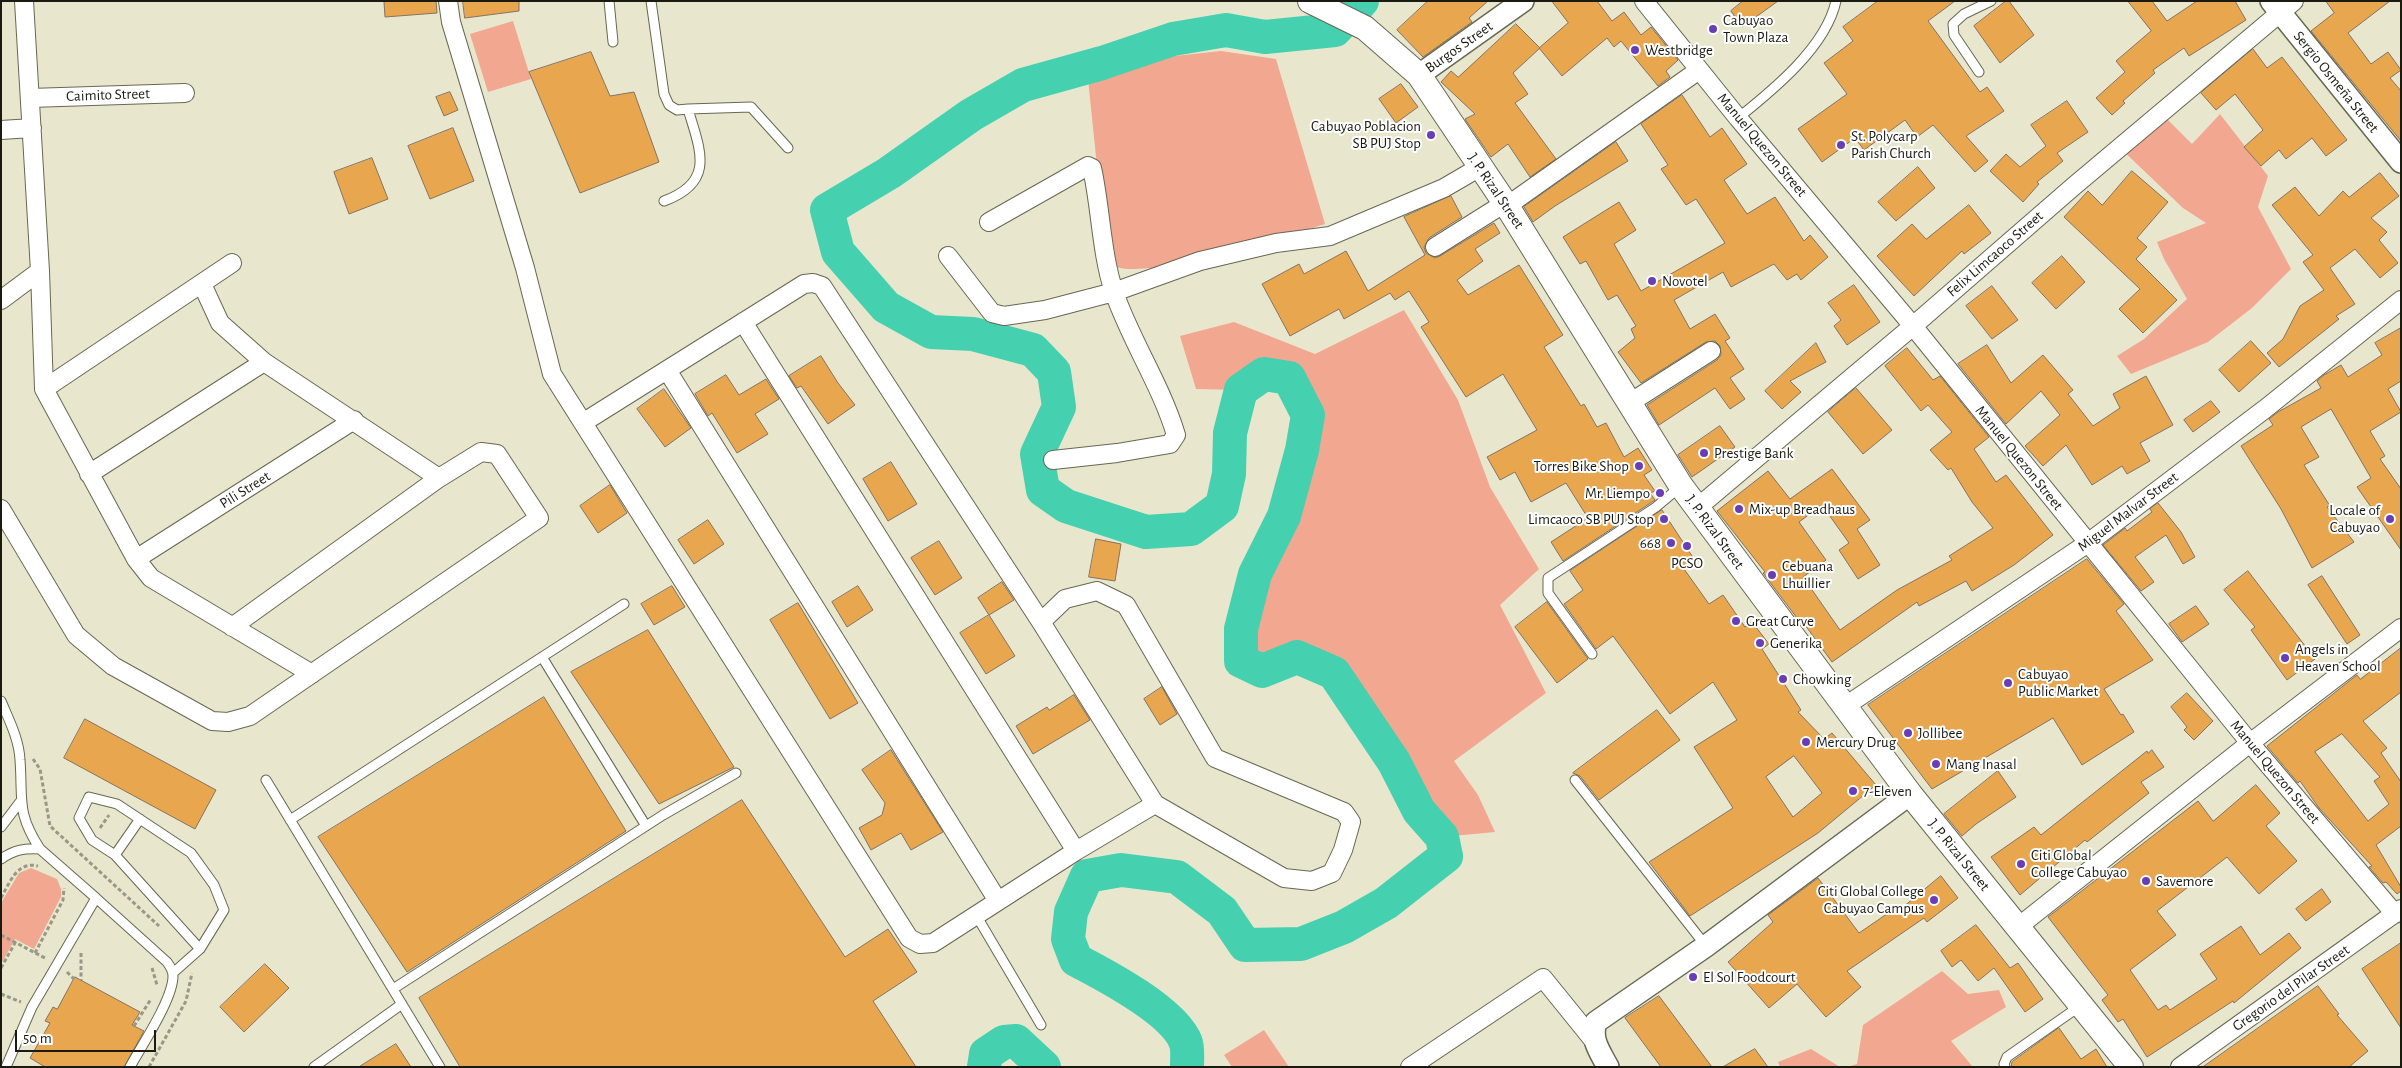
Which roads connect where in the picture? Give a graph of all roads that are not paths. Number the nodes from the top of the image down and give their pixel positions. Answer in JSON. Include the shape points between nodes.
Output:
{"nodes":[{"id":1,"x":24,"y":1,"type":"edge"},
{"id":2,"x":448,"y":1,"type":"edge"},
{"id":3,"x":609,"y":1,"type":"edge"},
{"id":4,"x":651,"y":1,"type":"edge"},
{"id":5,"x":1310,"y":1,"type":"edge"},
{"id":6,"x":1523,"y":1,"type":"edge"},
{"id":7,"x":1644,"y":1,"type":"edge"},
{"id":8,"x":1836,"y":1,"type":"edge"},
{"id":9,"x":1991,"y":1,"type":"edge"},
{"id":10,"x":2281,"y":5,"type":"edge"},
{"id":11,"x":613,"y":42,"type":"dead end"},
{"id":12,"x":1699,"y":70,"type":"junction"},
{"id":13,"x":1979,"y":72,"type":"dead end"},
{"id":14,"x":1419,"y":75,"type":"junction"},
{"id":15,"x":184,"y":93,"type":"dead end"},
{"id":16,"x":30,"y":98,"type":"junction"},
{"id":17,"x":688,"y":109,"type":"junction"},
{"id":18,"x":1738,"y":118,"type":"junction"},
{"id":19,"x":32,"y":128,"type":"junction"},
{"id":20,"x":1,"y":130,"type":"edge"},
{"id":21,"x":788,"y":148,"type":"dead end"},
{"id":22,"x":2401,"y":162,"type":"edge"},
{"id":23,"x":1480,"y":167,"type":"junction"},
{"id":24,"x":664,"y":201,"type":"dead end"},
{"id":25,"x":1506,"y":205,"type":"junction"},
{"id":26,"x":989,"y":222,"type":"dead end"},
{"id":27,"x":1435,"y":247,"type":"dead end"},
{"id":28,"x":948,"y":256,"type":"dead end"},
{"id":29,"x":232,"y":263,"type":"dead end"},
{"id":30,"x":40,"y":271,"type":"junction"},
{"id":31,"x":202,"y":284,"type":"junction"},
{"id":32,"x":1114,"y":292,"type":"junction"},
{"id":33,"x":1,"y":300,"type":"edge"},
{"id":34,"x":2401,"y":300,"type":"edge"},
{"id":35,"x":743,"y":322,"type":"junction"},
{"id":36,"x":1913,"y":326,"type":"junction"},
{"id":37,"x":1711,"y":351,"type":"dead end"},
{"id":38,"x":264,"y":362,"type":"junction"},
{"id":39,"x":667,"y":370,"type":"junction"},
{"id":40,"x":44,"y":389,"type":"junction"},
{"id":41,"x":1628,"y":404,"type":"junction"},
{"id":42,"x":354,"y":420,"type":"junction"},
{"id":43,"x":584,"y":422,"type":"junction"},
{"id":44,"x":1054,"y":460,"type":"dead end"},
{"id":45,"x":89,"y":474,"type":"junction"},
{"id":46,"x":439,"y":478,"type":"junction"},
{"id":47,"x":1681,"y":486,"type":"junction"},
{"id":48,"x":1697,"y":508,"type":"junction"},
{"id":49,"x":1,"y":509,"type":"edge"},
{"id":50,"x":2088,"y":543,"type":"junction"},
{"id":51,"x":136,"y":559,"type":"junction"},
{"id":52,"x":624,"y":604,"type":"dead end"},
{"id":53,"x":1041,"y":622,"type":"junction"},
{"id":54,"x":232,"y":627,"type":"junction"},
{"id":55,"x":2401,"y":628,"type":"edge"},
{"id":56,"x":1592,"y":654,"type":"dead end"},
{"id":57,"x":542,"y":657,"type":"junction"},
{"id":58,"x":312,"y":674,"type":"junction"},
{"id":59,"x":1,"y":701,"type":"edge"},
{"id":60,"x":1844,"y":707,"type":"junction"},
{"id":61,"x":2250,"y":743,"type":"junction"},
{"id":62,"x":736,"y":773,"type":"dead end"},
{"id":63,"x":266,"y":780,"type":"dead end"},
{"id":64,"x":1576,"y":780,"type":"dead end"},
{"id":65,"x":1910,"y":794,"type":"junction"},
{"id":66,"x":20,"y":802,"type":"junction"},
{"id":67,"x":1155,"y":804,"type":"junction"},
{"id":68,"x":140,"y":819,"type":"junction"},
{"id":69,"x":290,"y":820,"type":"junction"},
{"id":70,"x":646,"y":826,"type":"junction"},
{"id":71,"x":1,"y":827,"type":"edge"},
{"id":72,"x":40,"y":849,"type":"junction"},
{"id":73,"x":1076,"y":850,"type":"junction"},
{"id":74,"x":115,"y":855,"type":"junction"},
{"id":75,"x":1,"y":859,"type":"edge"},
{"id":76,"x":96,"y":898,"type":"junction"},
{"id":77,"x":998,"y":901,"type":"junction"},
{"id":78,"x":2398,"y":912,"type":"edge"},
{"id":79,"x":976,"y":915,"type":"junction"},
{"id":80,"x":2018,"y":927,"type":"junction"},
{"id":81,"x":1706,"y":946,"type":"junction"},
{"id":82,"x":200,"y":949,"type":"junction"},
{"id":83,"x":173,"y":974,"type":"junction"},
{"id":84,"x":393,"y":989,"type":"junction"},
{"id":85,"x":402,"y":1004,"type":"junction"},
{"id":86,"x":2081,"y":1006,"type":"junction"},
{"id":87,"x":1041,"y":1025,"type":"dead end"},
{"id":88,"x":1594,"y":1041,"type":"junction"},
{"id":89,"x":6,"y":1067,"type":"edge"},
{"id":90,"x":130,"y":1067,"type":"edge"},
{"id":91,"x":314,"y":1067,"type":"edge"},
{"id":92,"x":440,"y":1067,"type":"edge"},
{"id":93,"x":1410,"y":1067,"type":"edge"},
{"id":94,"x":1608,"y":1067,"type":"edge"},
{"id":95,"x":2006,"y":1067,"type":"edge"},
{"id":96,"x":2130,"y":1067,"type":"edge"},
{"id":97,"x":2180,"y":1067,"type":"edge"}],
"edges":[{"from":1,"to":16,"type":"street"},
{"from":2,"to":43,"type":"street","via":[[451,22],[526,268],[552,374]]},
{"from":3,"to":11,"type":"lane"},
{"from":4,"to":17,"type":"lane","via":[[664,94],[677,110]]},
{"from":5,"to":14,"type":"main road","name":"J. P. Rizal Street","via":[[1365,28]]},
{"from":6,"to":14,"type":"street","name":"Burgos Street"},
{"from":7,"to":12,"type":"street","name":"Manuel Quezon Street"},
{"from":8,"to":18,"type":"lane","via":[[1833,15],[1801,61],[1772,91]]},
{"from":9,"to":13,"type":"lane","via":[[1964,14],[1953,24],[1954,35]]},
{"from":10,"to":22,"type":"street","name":"Sergio Osmeña Street"},
{"from":10,"to":36,"type":"street","name":"Felix Limcaoco Street"},
{"from":12,"to":18,"type":"street","name":"Manuel Quezon Street"},
{"from":12,"to":25,"type":"street"},
{"from":14,"to":23,"type":"main road","name":"J. P. Rizal Street"},
{"from":15,"to":16,"type":"street","name":"Caimito Street"},
{"from":16,"to":19,"type":"street"},
{"from":17,"to":21,"type":"lane","via":[[751,107]]},
{"from":17,"to":24,"type":"lane","via":[[700,151],[698,177],[691,186]]},
{"from":18,"to":36,"type":"street","name":"Manuel Quezon Street"},
{"from":19,"to":20,"type":"street"},
{"from":19,"to":30,"type":"street"},
{"from":23,"to":25,"type":"main road","name":"J. P. Rizal Street"},
{"from":23,"to":32,"type":"street","via":[[1444,188],[1330,236],[1276,242],[1200,261]]},
{"from":25,"to":27,"type":"street"},
{"from":25,"to":41,"type":"main road","name":"J. P. Rizal Street"},
{"from":26,"to":32,"type":"street","via":[[1088,166],[1092,168],[1104,255]]},
{"from":28,"to":32,"type":"street","via":[[992,313],[1004,316],[1045,310]]},
{"from":29,"to":31,"type":"street"},
{"from":30,"to":33,"type":"street"},
{"from":30,"to":40,"type":"street"},
{"from":31,"to":38,"type":"street","via":[[220,323]]},
{"from":31,"to":40,"type":"street"},
{"from":32,"to":44,"type":"street","via":[[1176,435],[1170,444]]},
{"from":34,"to":50,"type":"street","name":"Miguel Malvar Street","via":[[2265,409]]},
{"from":35,"to":39,"type":"street"},
{"from":35,"to":53,"type":"street","via":[[804,284],[822,286]]},
{"from":35,"to":73,"type":"street"},
{"from":36,"to":48,"type":"street","name":"Felix Limcaoco Street"},
{"from":36,"to":50,"type":"street","name":"Manuel Quezon Street"},
{"from":37,"to":41,"type":"street"},
{"from":38,"to":42,"type":"street"},
{"from":38,"to":45,"type":"street"},
{"from":39,"to":43,"type":"street"},
{"from":39,"to":77,"type":"street"},
{"from":40,"to":45,"type":"street"},
{"from":41,"to":47,"type":"main road","name":"J. P. Rizal Street"},
{"from":42,"to":46,"type":"street"},
{"from":42,"to":51,"type":"street","name":"Pili Street"},
{"from":43,"to":79,"type":"street","via":[[909,938],[920,944],[934,943]]},
{"from":45,"to":51,"type":"street"},
{"from":46,"to":54,"type":"street"},
{"from":46,"to":58,"type":"street","via":[[481,452],[497,454],[539,518]]},
{"from":47,"to":48,"type":"main road","name":"J. P. Rizal Street"},
{"from":47,"to":56,"type":"lane","via":[[1656,507],[1548,578],[1548,593]]},
{"from":48,"to":60,"type":"main road","name":"J. P. Rizal Street"},
{"from":49,"to":58,"type":"street","via":[[76,635],[113,666],[212,720],[228,722],[250,716]]},
{"from":50,"to":60,"type":"street","name":"Miguel Malvar Street"},
{"from":50,"to":61,"type":"street","name":"Manuel Quezon Street"},
{"from":51,"to":54,"type":"street","via":[[151,578]]},
{"from":52,"to":57,"type":"lane"},
{"from":53,"to":67,"type":"street"},
{"from":53,"to":67,"type":"street","via":[[1064,599],[1097,591],[1126,605],[1215,758],[1344,812],[1350,822],[1343,850],[1332,873],[1312,881],[1284,878]]},
{"from":54,"to":58,"type":"street"},
{"from":55,"to":61,"type":"street"},
{"from":57,"to":69,"type":"lane"},
{"from":57,"to":70,"type":"lane"},
{"from":59,"to":66,"type":"lane","via":[[16,735],[20,759]]},
{"from":60,"to":65,"type":"main road","name":"J. P. Rizal Street"},
{"from":61,"to":78,"type":"street","name":"Manuel Quezon Street"},
{"from":61,"to":80,"type":"street"},
{"from":62,"to":70,"type":"lane"},
{"from":63,"to":69,"type":"lane"},
{"from":64,"to":81,"type":"lane"},
{"from":65,"to":80,"type":"main road","name":"J. P. Rizal Street"},
{"from":65,"to":81,"type":"street"},
{"from":66,"to":71,"type":"lane"},
{"from":66,"to":72,"type":"lane","via":[[30,834]]},
{"from":67,"to":73,"type":"street"},
{"from":68,"to":74,"type":"lane"},
{"from":68,"to":74,"type":"lane","via":[[117,804],[88,797],[79,818],[92,840]]},
{"from":68,"to":82,"type":"lane","via":[[191,853],[214,885],[224,910]]},
{"from":69,"to":84,"type":"lane"},
{"from":70,"to":84,"type":"lane"},
{"from":72,"to":75,"type":"lane","via":[[16,850]]},
{"from":72,"to":76,"type":"lane"},
{"from":73,"to":77,"type":"street"},
{"from":74,"to":82,"type":"lane"},
{"from":76,"to":83,"type":"lane","via":[[167,962]]},
{"from":76,"to":89,"type":"lane","via":[[32,1007]]},
{"from":77,"to":79,"type":"street"},
{"from":78,"to":97,"type":"street","name":"Gregorio del Pilar Street"},
{"from":79,"to":87,"type":"lane"},
{"from":80,"to":86,"type":"main road","name":"J. P. Rizal Street"},
{"from":81,"to":88,"type":"street","via":[[1596,1022]]},
{"from":82,"to":83,"type":"lane"},
{"from":83,"to":90,"type":"lane","via":[[165,1003]]},
{"from":84,"to":85,"type":"lane"},
{"from":85,"to":91,"type":"lane"},
{"from":85,"to":92,"type":"lane"},
{"from":86,"to":95,"type":"lane","via":[[2007,1057]]},
{"from":86,"to":96,"type":"main road","name":"J. P. Rizal Street"},
{"from":88,"to":93,"type":"street","via":[[1543,978]]},
{"from":88,"to":94,"type":"street"}]}
